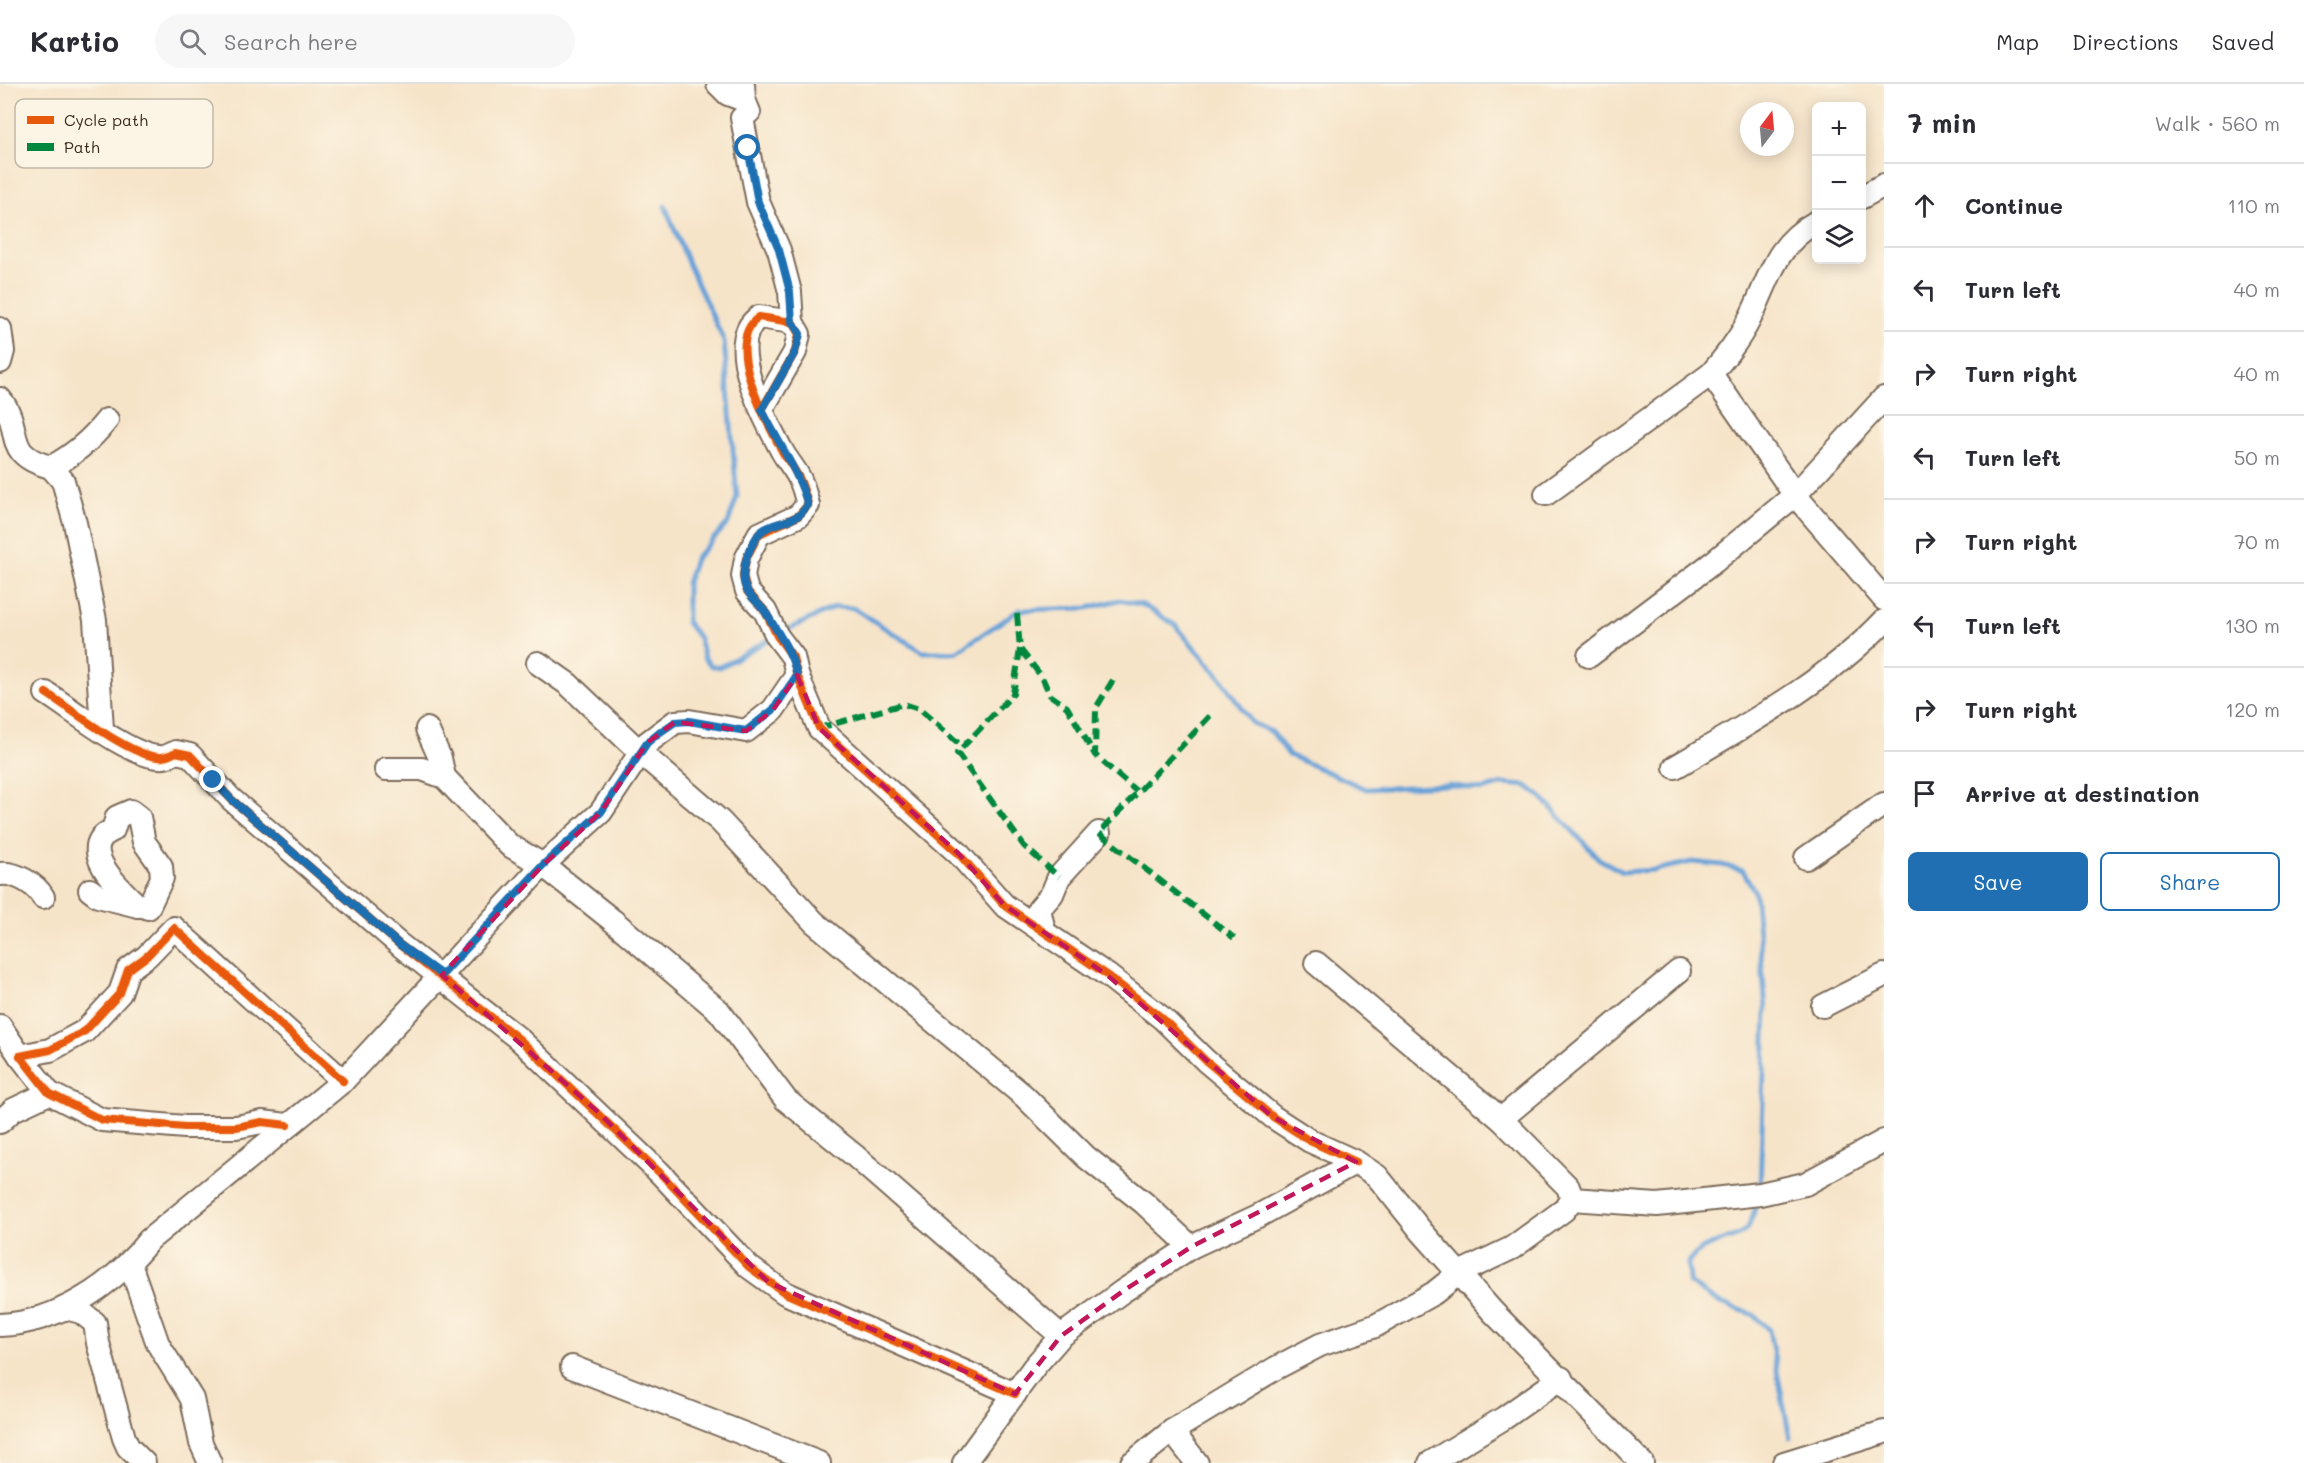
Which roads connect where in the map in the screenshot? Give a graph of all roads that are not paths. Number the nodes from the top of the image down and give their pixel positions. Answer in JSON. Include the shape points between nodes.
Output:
{"nodes":[{"id":1,"x":718,"y":84,"type":"edge"},
{"id":2,"x":743,"y":92,"type":"edge"},
{"id":3,"x":1884,"y":185,"type":"edge"},
{"id":4,"x":1866,"y":195,"type":"edge"},
{"id":5,"x":1812,"y":224,"type":"edge"},
{"id":6,"x":792,"y":322,"type":"junction"},
{"id":7,"x":0,"y":329,"type":"edge"},
{"id":8,"x":0,"y":362,"type":"edge"},
{"id":9,"x":1711,"y":374,"type":"junction"},
{"id":10,"x":1884,"y":398,"type":"edge"},
{"id":11,"x":0,"y":399,"type":"edge"},
{"id":12,"x":762,"y":410,"type":"junction"},
{"id":13,"x":107,"y":420,"type":"dead end"},
{"id":14,"x":51,"y":467,"type":"junction"},
{"id":15,"x":1546,"y":494,"type":"dead end"},
{"id":16,"x":1795,"y":495,"type":"junction"},
{"id":17,"x":1884,"y":599,"type":"edge"},
{"id":18,"x":1884,"y":621,"type":"edge"},
{"id":19,"x":1589,"y":656,"type":"dead end"},
{"id":20,"x":538,"y":663,"type":"dead end"},
{"id":21,"x":797,"y":675,"type":"junction"},
{"id":22,"x":46,"y":693,"type":"dead end"},
{"id":23,"x":102,"y":729,"type":"junction"},
{"id":24,"x":427,"y":729,"type":"dead end"},
{"id":25,"x":641,"y":753,"type":"junction"},
{"id":26,"x":1675,"y":767,"type":"dead end"},
{"id":27,"x":386,"y":769,"type":"dead end"},
{"id":28,"x":444,"y":777,"type":"junction"},
{"id":29,"x":1884,"y":804,"type":"edge"},
{"id":30,"x":1099,"y":833,"type":"dead end"},
{"id":31,"x":1806,"y":858,"type":"dead end"},
{"id":32,"x":543,"y":865,"type":"junction"},
{"id":33,"x":0,"y":874,"type":"edge"},
{"id":34,"x":90,"y":890,"type":"dead end"},
{"id":35,"x":43,"y":897,"type":"dead end"},
{"id":36,"x":174,"y":928,"type":"junction"},
{"id":37,"x":1044,"y":932,"type":"junction"},
{"id":38,"x":1316,"y":963,"type":"dead end"},
{"id":39,"x":1679,"y":971,"type":"dead end"},
{"id":40,"x":442,"y":975,"type":"junction"},
{"id":41,"x":1884,"y":975,"type":"edge"},
{"id":42,"x":1823,"y":1006,"type":"dead end"},
{"id":43,"x":0,"y":1026,"type":"edge"},
{"id":44,"x":20,"y":1056,"type":"junction"},
{"id":45,"x":344,"y":1081,"type":"junction"},
{"id":46,"x":49,"y":1093,"type":"junction"},
{"id":47,"x":1501,"y":1119,"type":"junction"},
{"id":48,"x":0,"y":1122,"type":"edge"},
{"id":49,"x":287,"y":1125,"type":"junction"},
{"id":50,"x":1884,"y":1141,"type":"edge"},
{"id":51,"x":1356,"y":1161,"type":"junction"},
{"id":52,"x":1572,"y":1199,"type":"junction"},
{"id":53,"x":1191,"y":1247,"type":"junction"},
{"id":54,"x":130,"y":1264,"type":"junction"},
{"id":55,"x":1459,"y":1274,"type":"junction"},
{"id":56,"x":65,"y":1308,"type":"junction"},
{"id":57,"x":0,"y":1325,"type":"edge"},
{"id":58,"x":1061,"y":1336,"type":"junction"},
{"id":59,"x":572,"y":1367,"type":"dead end"},
{"id":60,"x":1561,"y":1378,"type":"junction"},
{"id":61,"x":1015,"y":1394,"type":"junction"},
{"id":62,"x":1172,"y":1431,"type":"junction"},
{"id":63,"x":1884,"y":1432,"type":"edge"},
{"id":64,"x":135,"y":1458,"type":"edge"},
{"id":65,"x":210,"y":1463,"type":"edge"},
{"id":66,"x":819,"y":1463,"type":"edge"},
{"id":67,"x":964,"y":1463,"type":"edge"},
{"id":68,"x":1132,"y":1463,"type":"edge"},
{"id":69,"x":1197,"y":1463,"type":"edge"},
{"id":70,"x":1430,"y":1463,"type":"edge"},
{"id":71,"x":1642,"y":1463,"type":"edge"},
{"id":72,"x":1784,"y":1463,"type":"edge"}],
"edges":[{"from":1,"to":2,"type":"street","via":[[728,94]]},
{"from":2,"to":6,"type":"street","via":[[749,112],[742,118],[742,128],[758,202],[779,250],[790,292]]},
{"from":3,"to":4,"type":"street"},
{"from":5,"to":9,"type":"street","via":[[1783,249],[1749,320]]},
{"from":6,"to":12,"type":"street","via":[[800,334],[795,352]]},
{"from":6,"to":12,"type":"street","via":[[759,317],[749,323],[745,333],[748,374]]},
{"from":7,"to":8,"type":"street"},
{"from":9,"to":15,"type":"street"},
{"from":9,"to":16,"type":"street"},
{"from":10,"to":16,"type":"street"},
{"from":11,"to":14,"type":"street","via":[[8,408],[13,442],[20,454],[36,464]]},
{"from":12,"to":21,"type":"street","via":[[801,481],[808,505],[798,516],[759,534],[743,576],[747,591],[765,611],[793,657]]},
{"from":13,"to":14,"type":"street","via":[[91,440]]},
{"from":14,"to":23,"type":"street","via":[[63,481],[95,620]]},
{"from":16,"to":17,"type":"street"},
{"from":16,"to":19,"type":"street"},
{"from":18,"to":26,"type":"street","via":[[1857,649],[1816,678]]},
{"from":20,"to":25,"type":"street","via":[[568,684]]},
{"from":21,"to":25,"type":"street","via":[[773,710],[746,731],[675,722],[647,743]]},
{"from":21,"to":37,"type":"street","via":[[819,728],[958,853],[1004,905]]},
{"from":22,"to":23,"type":"street"},
{"from":23,"to":40,"type":"street","via":[[116,741],[155,757],[176,752],[190,755],[231,799],[400,945]]},
{"from":24,"to":28,"type":"street"},
{"from":25,"to":32,"type":"street","via":[[601,812]]},
{"from":25,"to":53,"type":"street","via":[[720,821],[814,922],[1024,1096],[1086,1157]]},
{"from":27,"to":28,"type":"street","via":[[422,769]]},
{"from":28,"to":32,"type":"street","via":[[509,845]]},
{"from":29,"to":31,"type":"street"},
{"from":30,"to":37,"type":"street","via":[[1059,877],[1052,894],[1039,909]]},
{"from":32,"to":40,"type":"street"},
{"from":32,"to":58,"type":"street","via":[[719,1011],[786,1100]]},
{"from":33,"to":35,"type":"street","via":[[8,873],[29,883]]},
{"from":34,"to":36,"type":"street","via":[[98,896],[143,907]]},
{"from":36,"to":44,"type":"street","via":[[128,970],[120,993],[85,1030],[50,1050]]},
{"from":36,"to":45,"type":"street"},
{"from":37,"to":51,"type":"street","via":[[1162,1018],[1273,1117],[1310,1141]]},
{"from":38,"to":47,"type":"street"},
{"from":39,"to":47,"type":"street"},
{"from":40,"to":45,"type":"street"},
{"from":40,"to":61,"type":"street","via":[[598,1112],[768,1282]]},
{"from":41,"to":42,"type":"street"},
{"from":43,"to":44,"type":"street"},
{"from":44,"to":46,"type":"street"},
{"from":45,"to":49,"type":"street"},
{"from":46,"to":48,"type":"street","via":[[13,1110]]},
{"from":46,"to":49,"type":"street","via":[[102,1120],[136,1125]]},
{"from":47,"to":52,"type":"street","via":[[1568,1187]]},
{"from":49,"to":54,"type":"street","via":[[149,1240]]},
{"from":50,"to":52,"type":"street","via":[[1805,1184],[1760,1194],[1657,1205]]},
{"from":51,"to":53,"type":"street","via":[[1260,1215]]},
{"from":51,"to":55,"type":"street","via":[[1377,1176]]},
{"from":52,"to":55,"type":"street","via":[[1564,1210],[1512,1248]]},
{"from":53,"to":58,"type":"street"},
{"from":54,"to":56,"type":"street"},
{"from":54,"to":65,"type":"street","via":[[159,1344],[192,1399],[201,1443]]},
{"from":55,"to":60,"type":"street"},
{"from":55,"to":62,"type":"street","via":[[1375,1326],[1320,1345],[1276,1368]]},
{"from":56,"to":57,"type":"street"},
{"from":56,"to":64,"type":"street","via":[[81,1312],[95,1323]]},
{"from":58,"to":61,"type":"street"},
{"from":59,"to":66,"type":"street"},
{"from":60,"to":70,"type":"street"},
{"from":60,"to":71,"type":"street"},
{"from":61,"to":67,"type":"street"},
{"from":62,"to":68,"type":"street"},
{"from":62,"to":69,"type":"street"},
{"from":63,"to":72,"type":"street"}]}
